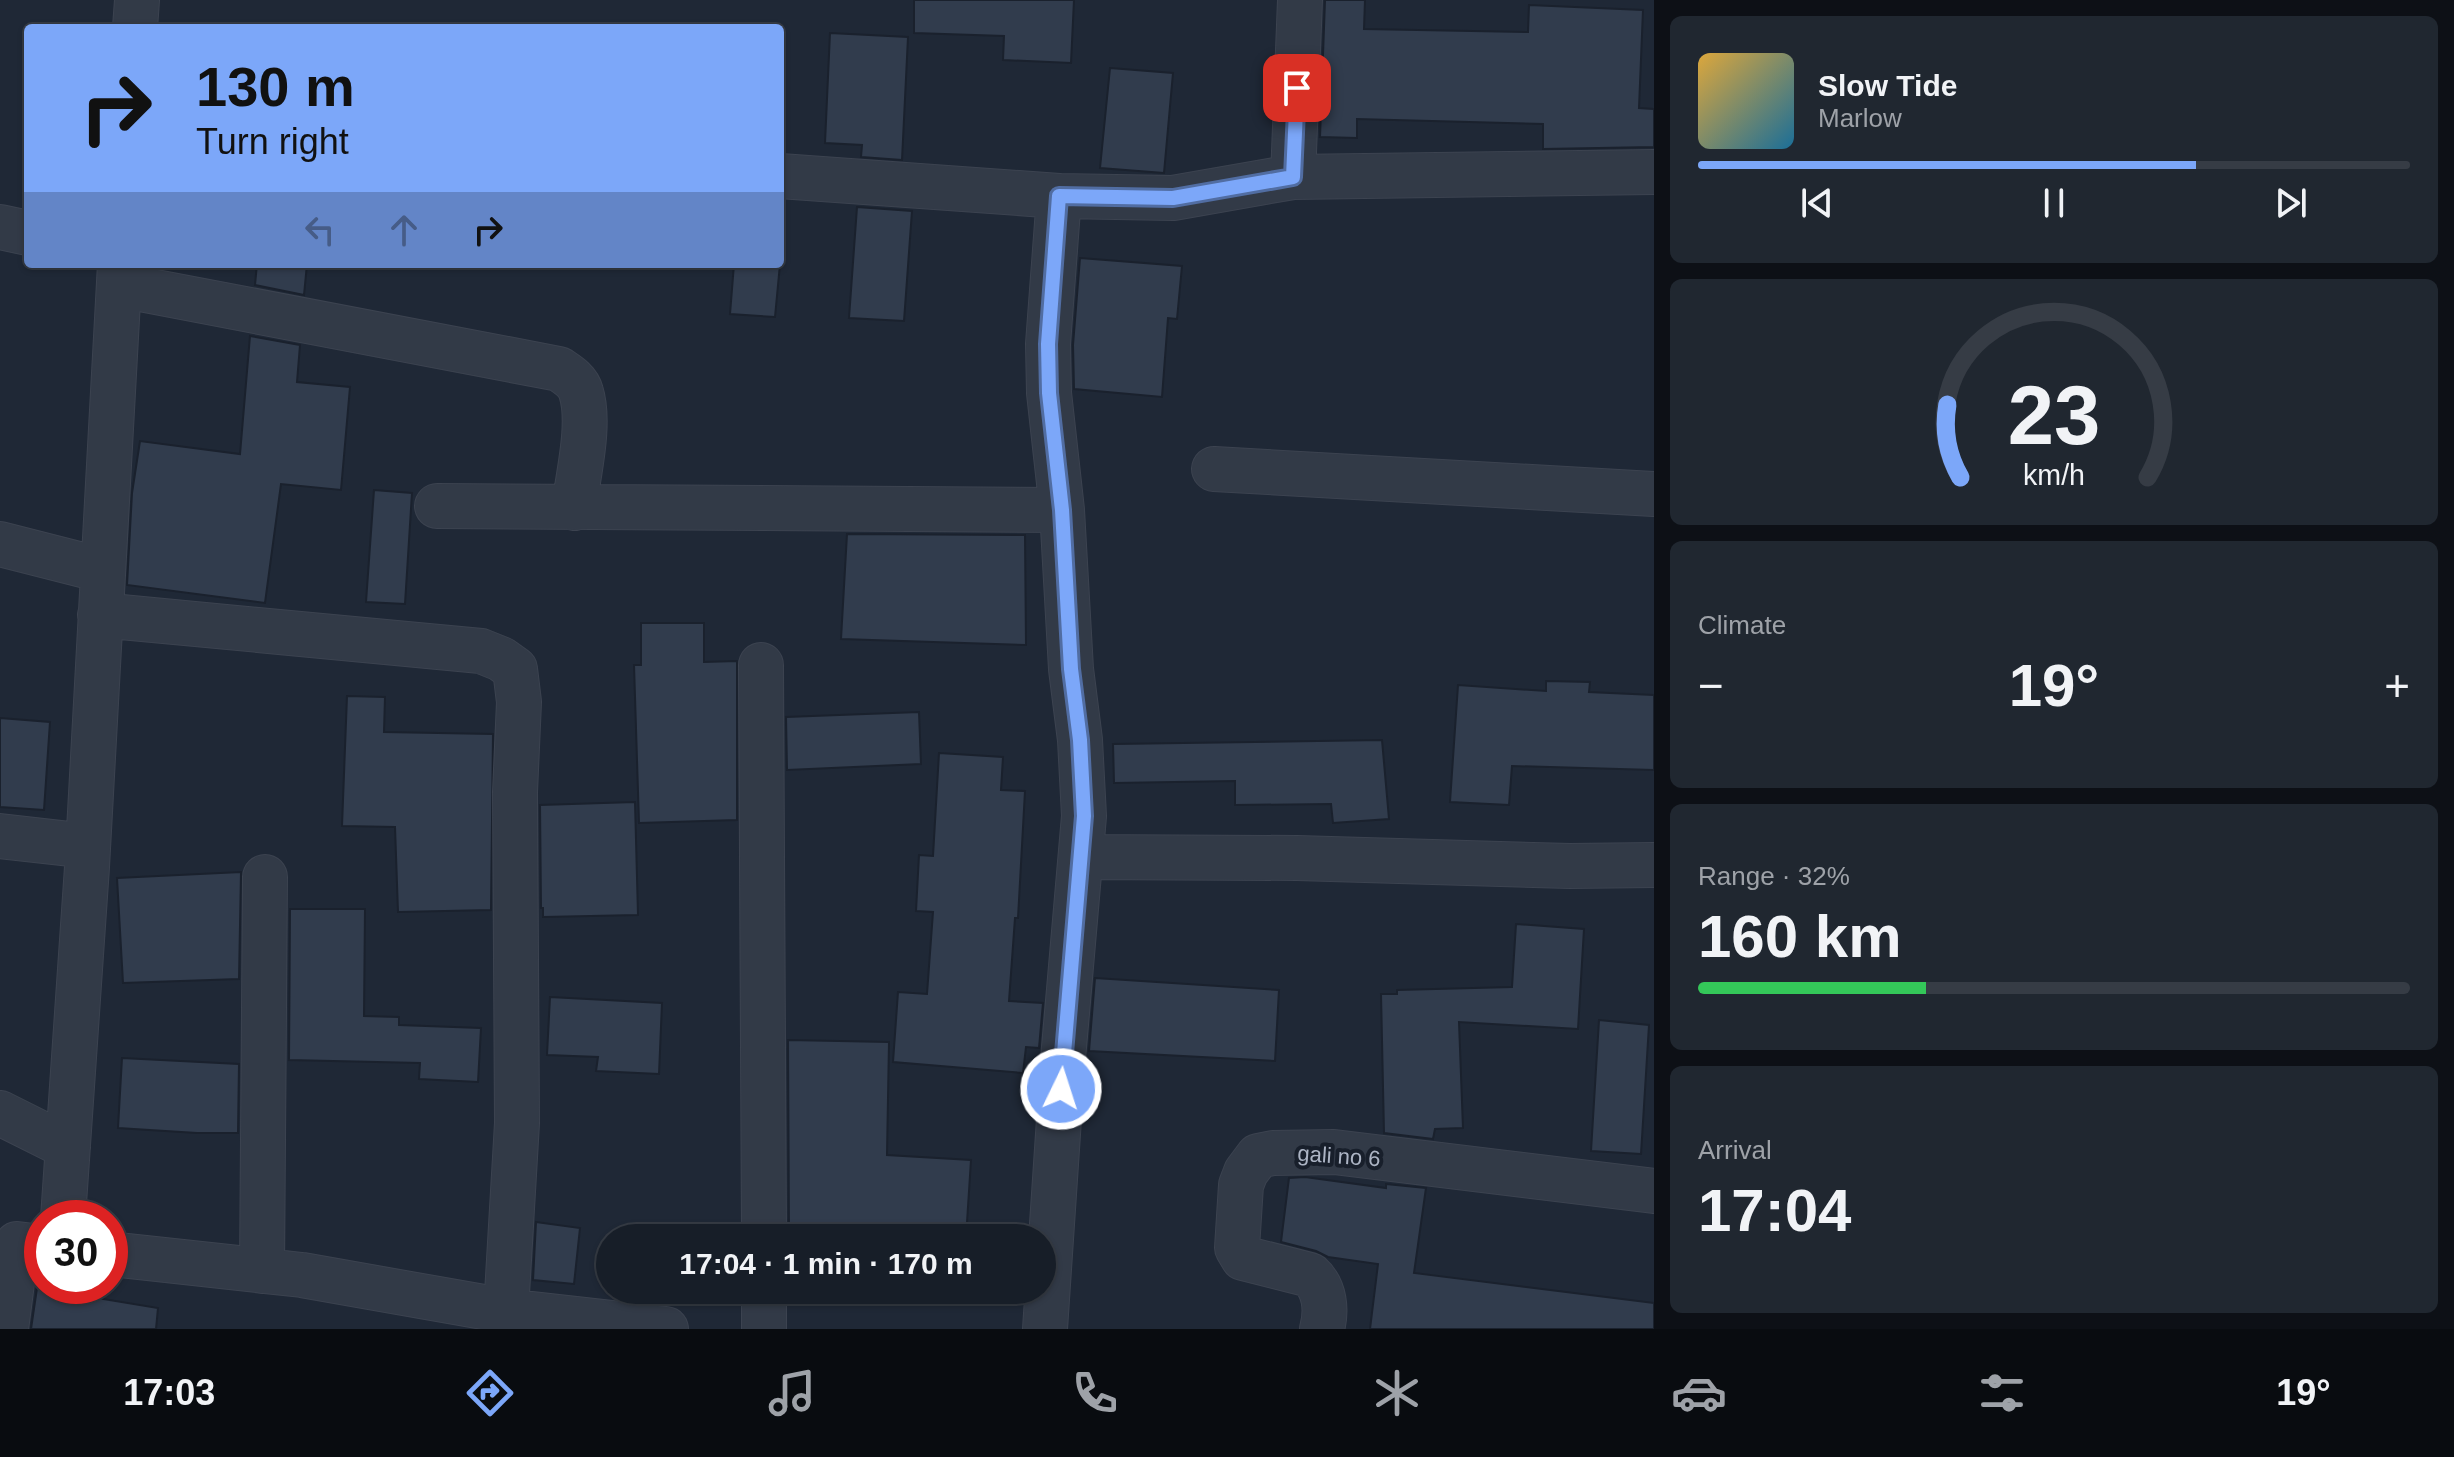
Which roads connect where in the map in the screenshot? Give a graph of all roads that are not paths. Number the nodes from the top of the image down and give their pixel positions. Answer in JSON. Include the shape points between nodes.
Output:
{"nodes":[{"id":1,"x":137,"y":0,"type":"edge"},
{"id":2,"x":1300,"y":0,"type":"edge"},
{"id":3,"x":135,"y":24,"type":"edge"},
{"id":4,"x":1654,"y":172,"type":"edge"},
{"id":5,"x":784,"y":176,"type":"edge"},
{"id":6,"x":1293,"y":177,"type":"junction"},
{"id":7,"x":1059,"y":196,"type":"junction"},
{"id":8,"x":0,"y":227,"type":"edge"},
{"id":9,"x":24,"y":232,"type":"edge"},
{"id":10,"x":119,"y":274,"type":"edge"},
{"id":11,"x":1214,"y":469,"type":"dead end"},
{"id":12,"x":1654,"y":494,"type":"edge"},
{"id":13,"x":437,"y":506,"type":"dead end"},
{"id":14,"x":574,"y":508,"type":"junction"},
{"id":15,"x":1062,"y":510,"type":"junction"},
{"id":16,"x":0,"y":544,"type":"edge"},
{"id":17,"x":102,"y":570,"type":"junction"},
{"id":18,"x":100,"y":615,"type":"junction"},
{"id":19,"x":761,"y":665,"type":"dead end"},
{"id":20,"x":0,"y":836,"type":"edge"},
{"id":21,"x":88,"y":846,"type":"junction"},
{"id":22,"x":1082,"y":857,"type":"junction"},
{"id":23,"x":1654,"y":865,"type":"edge"},
{"id":24,"x":265,"y":877,"type":"dead end"},
{"id":25,"x":0,"y":1113,"type":"edge"},
{"id":26,"x":68,"y":1147,"type":"junction"},
{"id":27,"x":1654,"y":1191,"type":"edge"},
{"id":28,"x":64,"y":1200,"type":"edge"},
{"id":29,"x":764,"y":1224,"type":"edge"},
{"id":30,"x":20,"y":1243,"type":"edge"},
{"id":31,"x":128,"y":1256,"type":"edge"},
{"id":32,"x":262,"y":1271,"type":"junction"},
{"id":33,"x":764,"y":1304,"type":"edge"},
{"id":34,"x":506,"y":1311,"type":"junction"},
{"id":35,"x":6,"y":1329,"type":"edge"},
{"id":36,"x":666,"y":1329,"type":"edge"},
{"id":37,"x":764,"y":1329,"type":"edge"},
{"id":38,"x":1045,"y":1329,"type":"edge"},
{"id":39,"x":1322,"y":1329,"type":"edge"}],
"edges":[{"from":1,"to":3,"type":"street"},
{"from":2,"to":6,"type":"street"},
{"from":4,"to":6,"type":"street"},
{"from":5,"to":7,"type":"street"},
{"from":6,"to":7,"type":"street","via":[[1173,198]]},
{"from":7,"to":15,"type":"street","via":[[1048,344]]},
{"from":8,"to":9,"type":"street"},
{"from":10,"to":14,"type":"street","via":[[559,369],[581,391],[584,425]]},
{"from":10,"to":17,"type":"street"},
{"from":11,"to":12,"type":"street"},
{"from":13,"to":14,"type":"street"},
{"from":14,"to":15,"type":"street"},
{"from":15,"to":22,"type":"street","via":[[1080,740]]},
{"from":16,"to":17,"type":"street"},
{"from":17,"to":18,"type":"street"},
{"from":18,"to":21,"type":"street"},
{"from":18,"to":34,"type":"street","via":[[481,651],[515,669],[517,1123]]},
{"from":19,"to":29,"type":"street"},
{"from":20,"to":21,"type":"street"},
{"from":21,"to":26,"type":"street"},
{"from":22,"to":23,"type":"street"},
{"from":22,"to":38,"type":"street"},
{"from":24,"to":32,"type":"street"},
{"from":25,"to":26,"type":"street"},
{"from":26,"to":28,"type":"street"},
{"from":27,"to":39,"type":"street","name":"gali no 6","via":[[1334,1152],[1258,1156],[1241,1185],[1237,1248],[1243,1258],[1310,1275],[1319,1283]]},
{"from":30,"to":35,"type":"street"},
{"from":31,"to":32,"type":"street"},
{"from":32,"to":34,"type":"street"},
{"from":33,"to":37,"type":"street"},
{"from":34,"to":36,"type":"street"}]}
